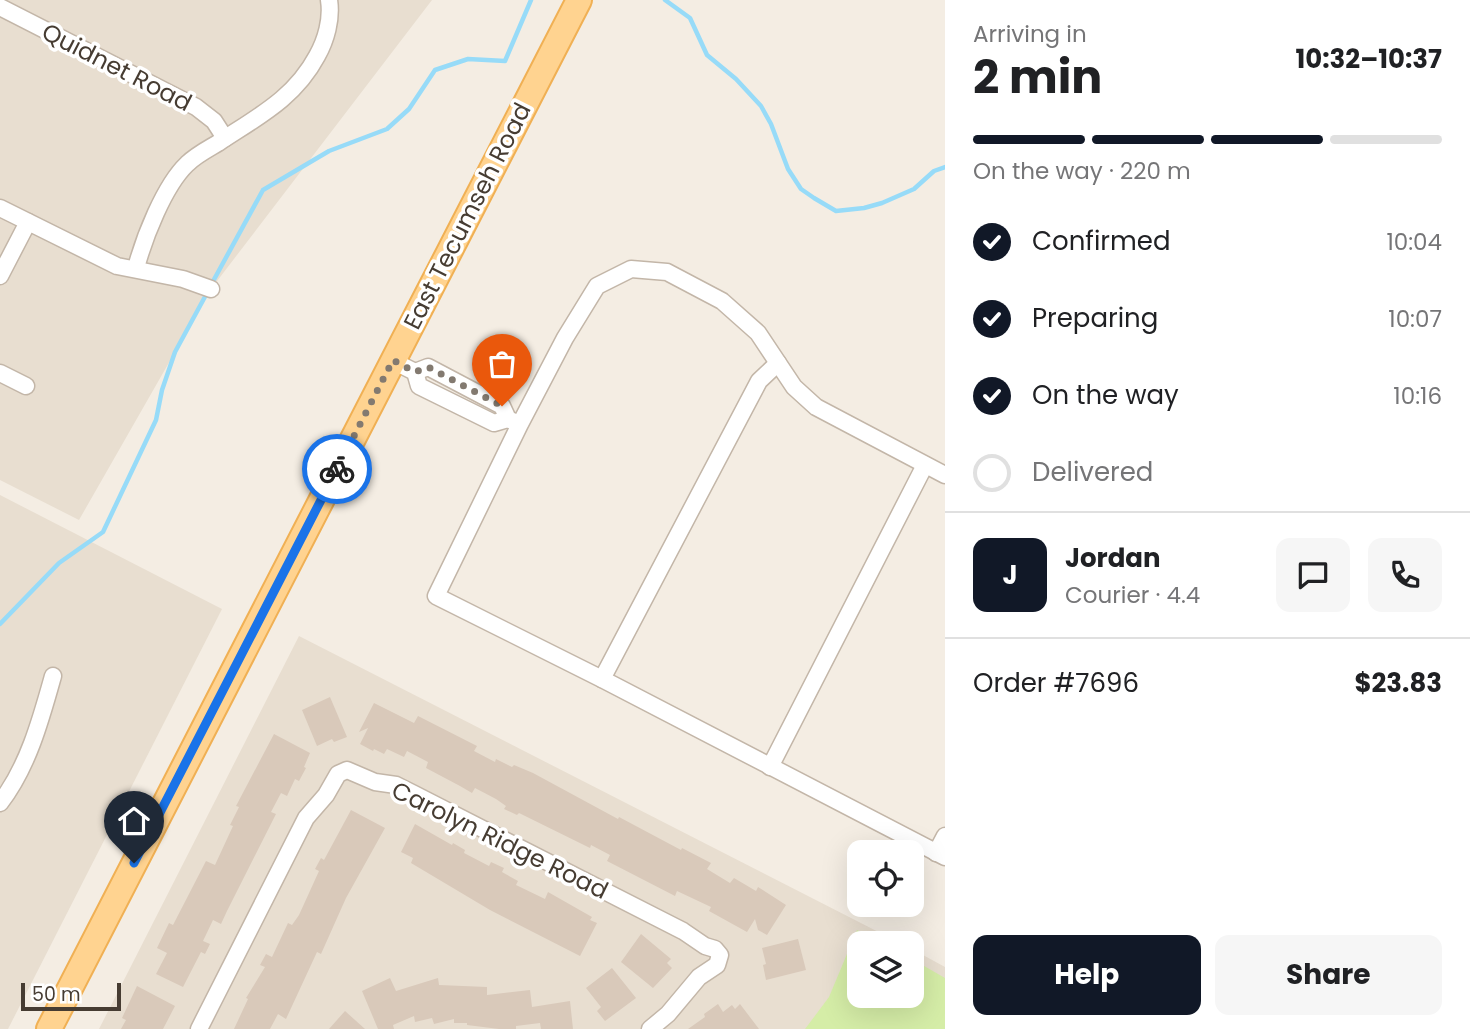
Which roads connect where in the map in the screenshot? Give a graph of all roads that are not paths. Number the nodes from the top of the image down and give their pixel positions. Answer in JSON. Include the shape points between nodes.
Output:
{"nodes":[{"id":1,"x":330,"y":0,"type":"edge"},
{"id":2,"x":579,"y":0,"type":"edge"},
{"id":3,"x":0,"y":7,"type":"edge"},
{"id":4,"x":225,"y":138,"type":"junction"},
{"id":5,"x":0,"y":208,"type":"edge"},
{"id":6,"x":28,"y":222,"type":"junction"},
{"id":7,"x":136,"y":268,"type":"junction"},
{"id":8,"x":0,"y":276,"type":"edge"},
{"id":9,"x":211,"y":289,"type":"dead end"},
{"id":10,"x":393,"y":360,"type":"junction"},
{"id":11,"x":778,"y":363,"type":"junction"},
{"id":12,"x":0,"y":373,"type":"edge"},
{"id":13,"x":26,"y":386,"type":"dead end"},
{"id":14,"x":514,"y":421,"type":"junction"},
{"id":15,"x":925,"y":465,"type":"junction"},
{"id":16,"x":945,"y":475,"type":"edge"},
{"id":17,"x":53,"y":676,"type":"dead end"},
{"id":18,"x":602,"y":679,"type":"junction"},
{"id":19,"x":770,"y":767,"type":"junction"},
{"id":20,"x":0,"y":803,"type":"edge"},
{"id":21,"x":945,"y":836,"type":"edge"},
{"id":22,"x":941,"y":855,"type":"edge"},
{"id":23,"x":49,"y":1029,"type":"edge"},
{"id":24,"x":199,"y":1029,"type":"edge"},
{"id":25,"x":650,"y":1029,"type":"edge"}],
"edges":[{"from":1,"to":4,"type":"street","via":[[326,35],[305,77],[281,102]]},
{"from":2,"to":10,"type":"main road","name":"East Tecumseh Road"},
{"from":3,"to":4,"type":"street","name":"Quidnet Road","via":[[197,107]]},
{"from":4,"to":7,"type":"street","via":[[188,163],[176,178],[143,240]]},
{"from":5,"to":6,"type":"street"},
{"from":6,"to":7,"type":"street","via":[[117,266]]},
{"from":6,"to":8,"type":"street"},
{"from":7,"to":9,"type":"street"},
{"from":10,"to":14,"type":"street","via":[[415,372],[428,367],[502,406]]},
{"from":10,"to":23,"type":"main road","name":"East Tecumseh Road"},
{"from":11,"to":14,"type":"street","via":[[758,333],[722,301],[667,272],[631,269],[597,286]]},
{"from":11,"to":15,"type":"street","via":[[794,387],[817,407]]},
{"from":11,"to":18,"type":"street","via":[[759,381]]},
{"from":12,"to":13,"type":"street"},
{"from":14,"to":18,"type":"street","via":[[436,596]]},
{"from":15,"to":16,"type":"street"},
{"from":15,"to":19,"type":"street"},
{"from":17,"to":20,"type":"street","via":[[25,759]]},
{"from":18,"to":19,"type":"street"},
{"from":19,"to":22,"type":"street"},
{"from":21,"to":22,"type":"street"},
{"from":24,"to":25,"type":"street","name":"Carolyn Ridge Road","via":[[306,818],[338,774],[347,770],[396,785],[718,952],[717,965],[699,977]]}]}
